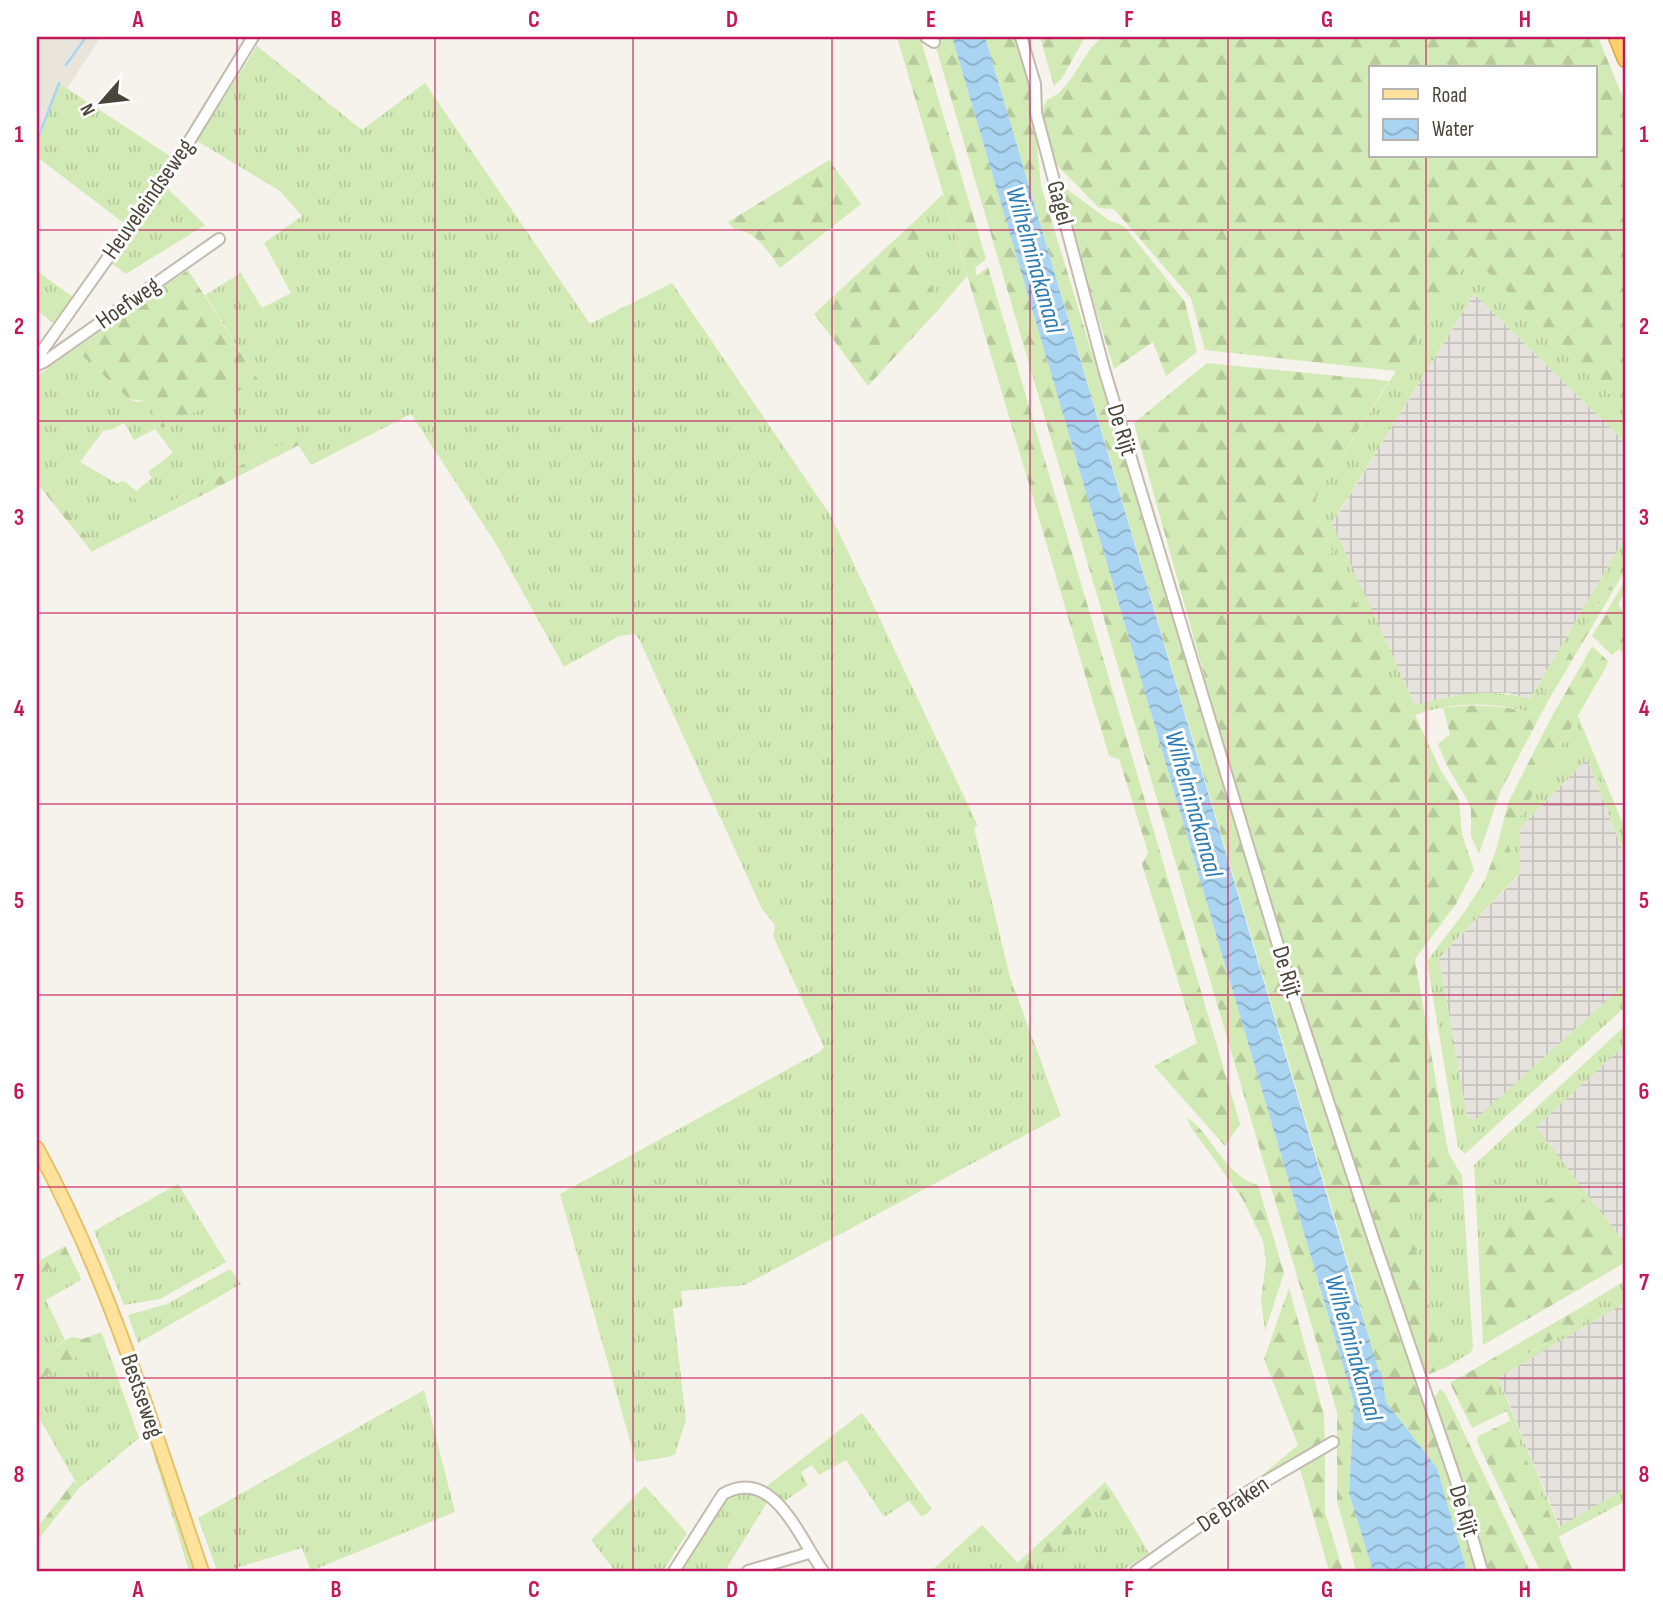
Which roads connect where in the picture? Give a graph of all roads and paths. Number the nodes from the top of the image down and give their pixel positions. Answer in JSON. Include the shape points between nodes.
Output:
{"nodes":[{"id":1,"x":253,"y":37,"type":"edge"},
{"id":2,"x":1021,"y":37,"type":"edge"},
{"id":3,"x":1617,"y":37,"type":"edge"},
{"id":4,"x":1626,"y":59,"type":"edge"},
{"id":5,"x":219,"y":239,"type":"dead end"},
{"id":6,"x":37,"y":358,"type":"edge"},
{"id":7,"x":37,"y":365,"type":"edge"},
{"id":8,"x":1104,"y":369,"type":"joint"},
{"id":9,"x":37,"y":1148,"type":"edge"},
{"id":10,"x":1333,"y":1443,"type":"dead end"},
{"id":11,"x":809,"y":1553,"type":"junction"},
{"id":12,"x":202,"y":1571,"type":"edge"},
{"id":13,"x":674,"y":1571,"type":"edge"},
{"id":14,"x":748,"y":1571,"type":"edge"},
{"id":15,"x":823,"y":1571,"type":"edge"},
{"id":16,"x":1136,"y":1571,"type":"edge"},
{"id":17,"x":1482,"y":1571,"type":"edge"}],
"edges":[{"from":1,"to":6,"type":"street","name":"Heuveleindseweg","via":[[182,153]]},
{"from":2,"to":8,"type":"street","name":"Gagel","via":[[1035,84],[1036,113]]},
{"from":3,"to":4,"type":"highway"},
{"from":5,"to":7,"type":"street","name":"Hoefweg"},
{"from":8,"to":17,"type":"street","name":"De Rijt","via":[[1290,985]]},
{"from":9,"to":12,"type":"main road","name":"Bestseweg","via":[[75,1224],[124,1343]]},
{"from":10,"to":16,"type":"street","name":"De Braken","via":[[1249,1492]]},
{"from":11,"to":13,"type":"street","via":[[779,1503],[766,1494],[733,1488],[723,1494]]},
{"from":11,"to":14,"type":"street"},
{"from":11,"to":15,"type":"street"}]}
